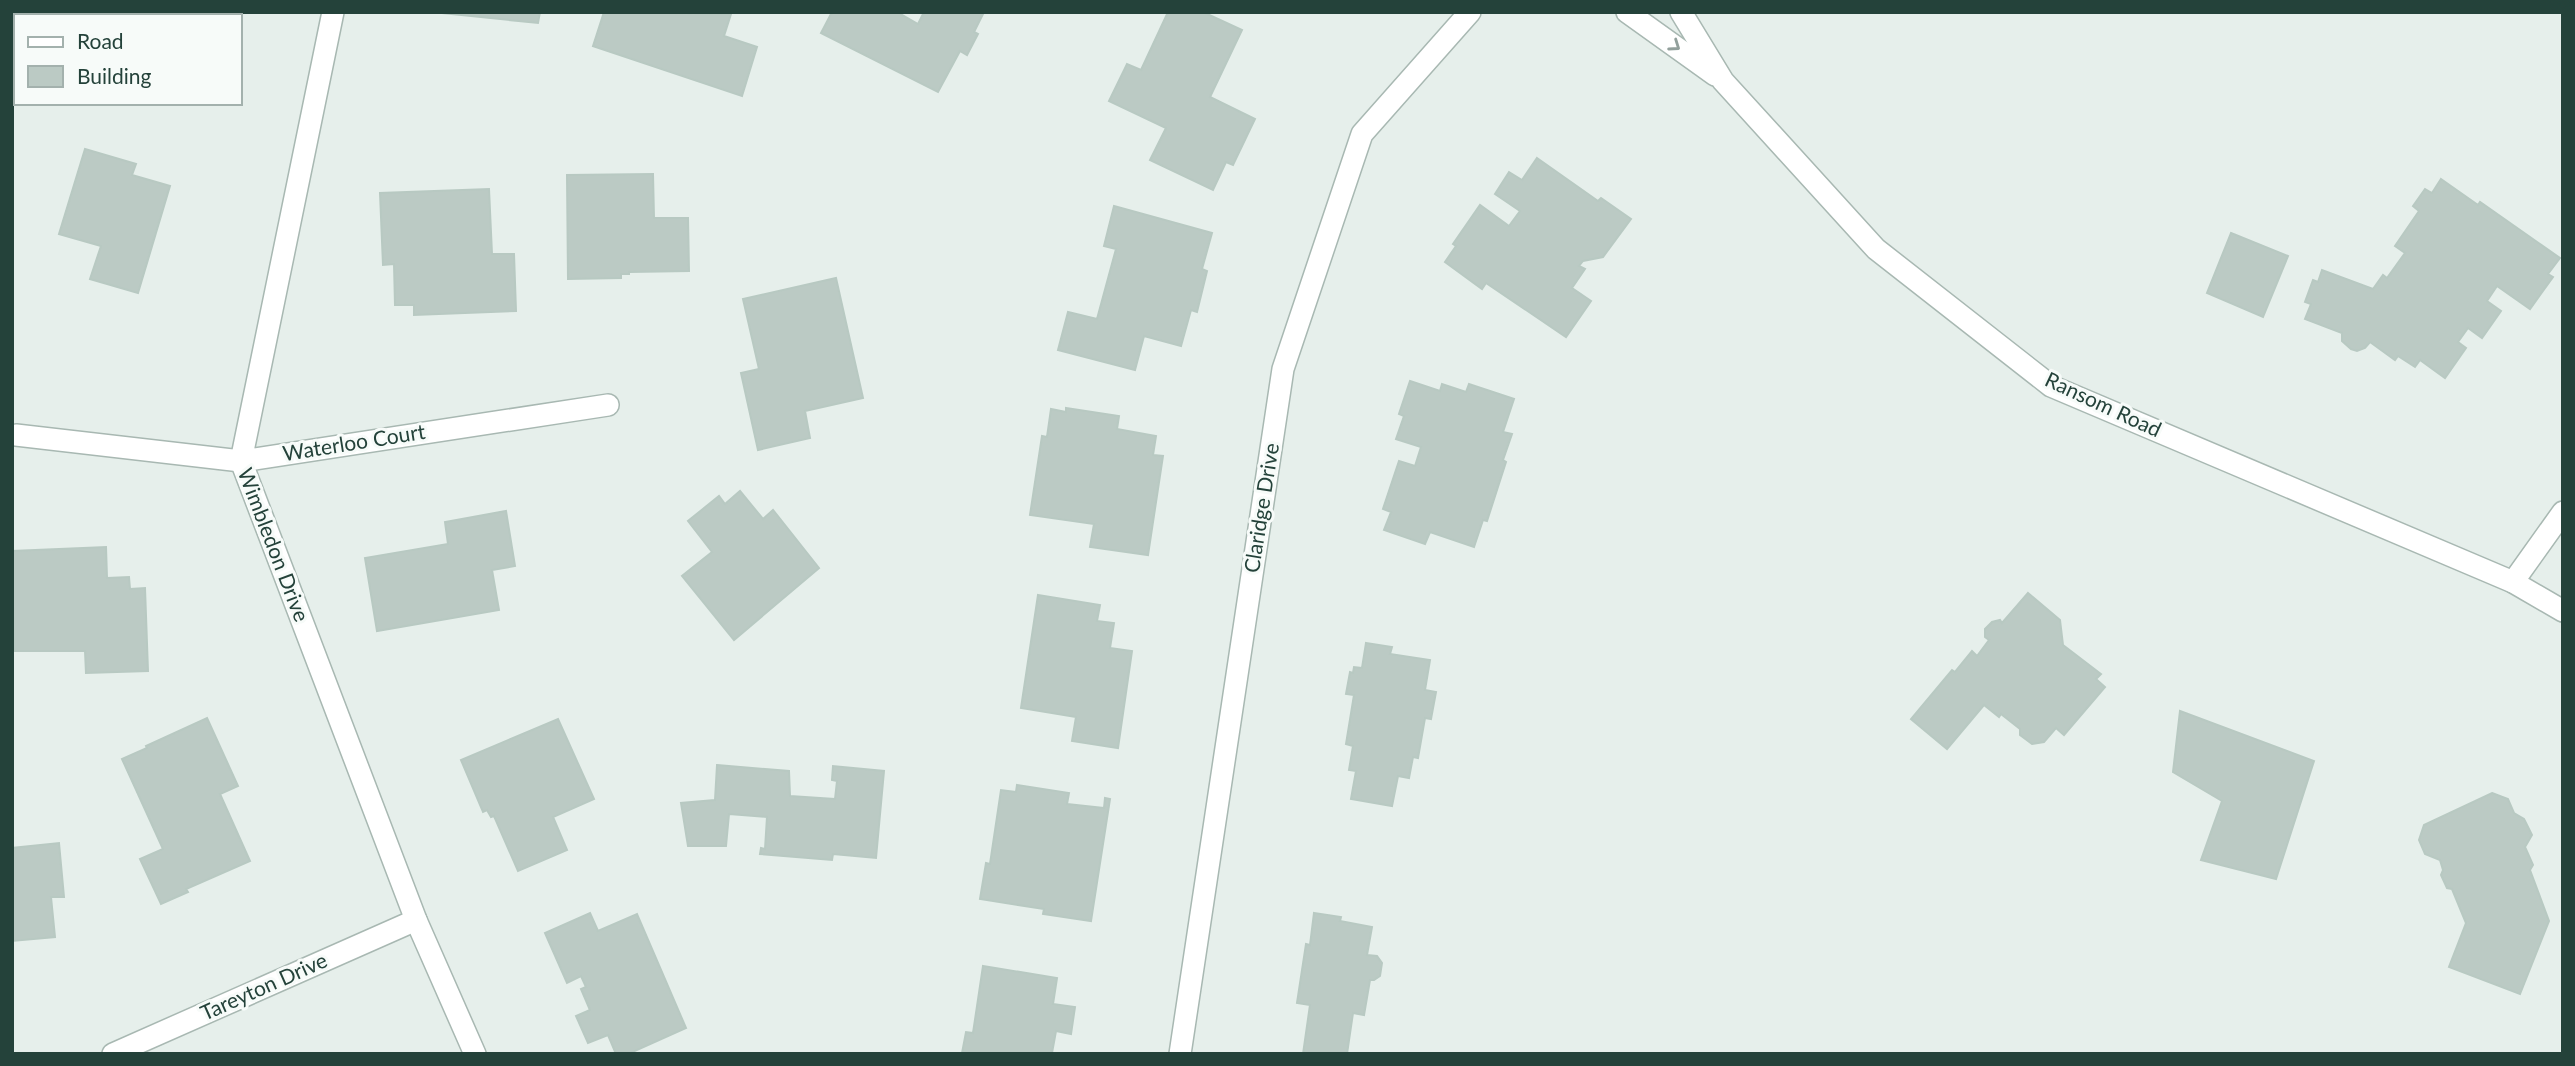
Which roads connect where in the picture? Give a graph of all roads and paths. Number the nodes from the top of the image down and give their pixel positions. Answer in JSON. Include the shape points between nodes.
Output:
{"nodes":[{"id":1,"x":333,"y":12,"type":"edge"},
{"id":2,"x":1470,"y":12,"type":"edge"},
{"id":3,"x":1627,"y":12,"type":"edge"},
{"id":4,"x":1681,"y":12,"type":"edge"},
{"id":5,"x":1723,"y":81,"type":"junction"},
{"id":6,"x":608,"y":405,"type":"dead end"},
{"id":7,"x":16,"y":435,"type":"dead end"},
{"id":8,"x":240,"y":461,"type":"junction"},
{"id":9,"x":2563,"y":512,"type":"edge"},
{"id":10,"x":2512,"y":582,"type":"junction"},
{"id":11,"x":2563,"y":611,"type":"edge"},
{"id":12,"x":416,"y":920,"type":"junction"},
{"id":13,"x":113,"y":1054,"type":"edge"},
{"id":14,"x":475,"y":1054,"type":"edge"},
{"id":15,"x":1180,"y":1054,"type":"edge"}],
"edges":[{"from":1,"to":8,"type":"street","name":"Wimbledon Drive"},
{"from":2,"to":15,"type":"street","name":"Claridge Drive","via":[[1362,134],[1283,369]]},
{"from":3,"to":5,"type":"street","name":"Ransom Road","one_way":true},
{"from":4,"to":5,"type":"street","name":"Ransom Road"},
{"from":5,"to":10,"type":"street","name":"Ransom Road","via":[[1876,249],[2051,386]]},
{"from":6,"to":8,"type":"street","name":"Waterloo Court"},
{"from":7,"to":8,"type":"street","name":"Waterloo Court"},
{"from":8,"to":12,"type":"street","name":"Wimbledon Drive"},
{"from":9,"to":10,"type":"street"},
{"from":10,"to":11,"type":"street","name":"Ransom Road"},
{"from":12,"to":13,"type":"street","name":"Tareyton Drive"},
{"from":12,"to":14,"type":"street","name":"Wimbledon Drive"}]}
